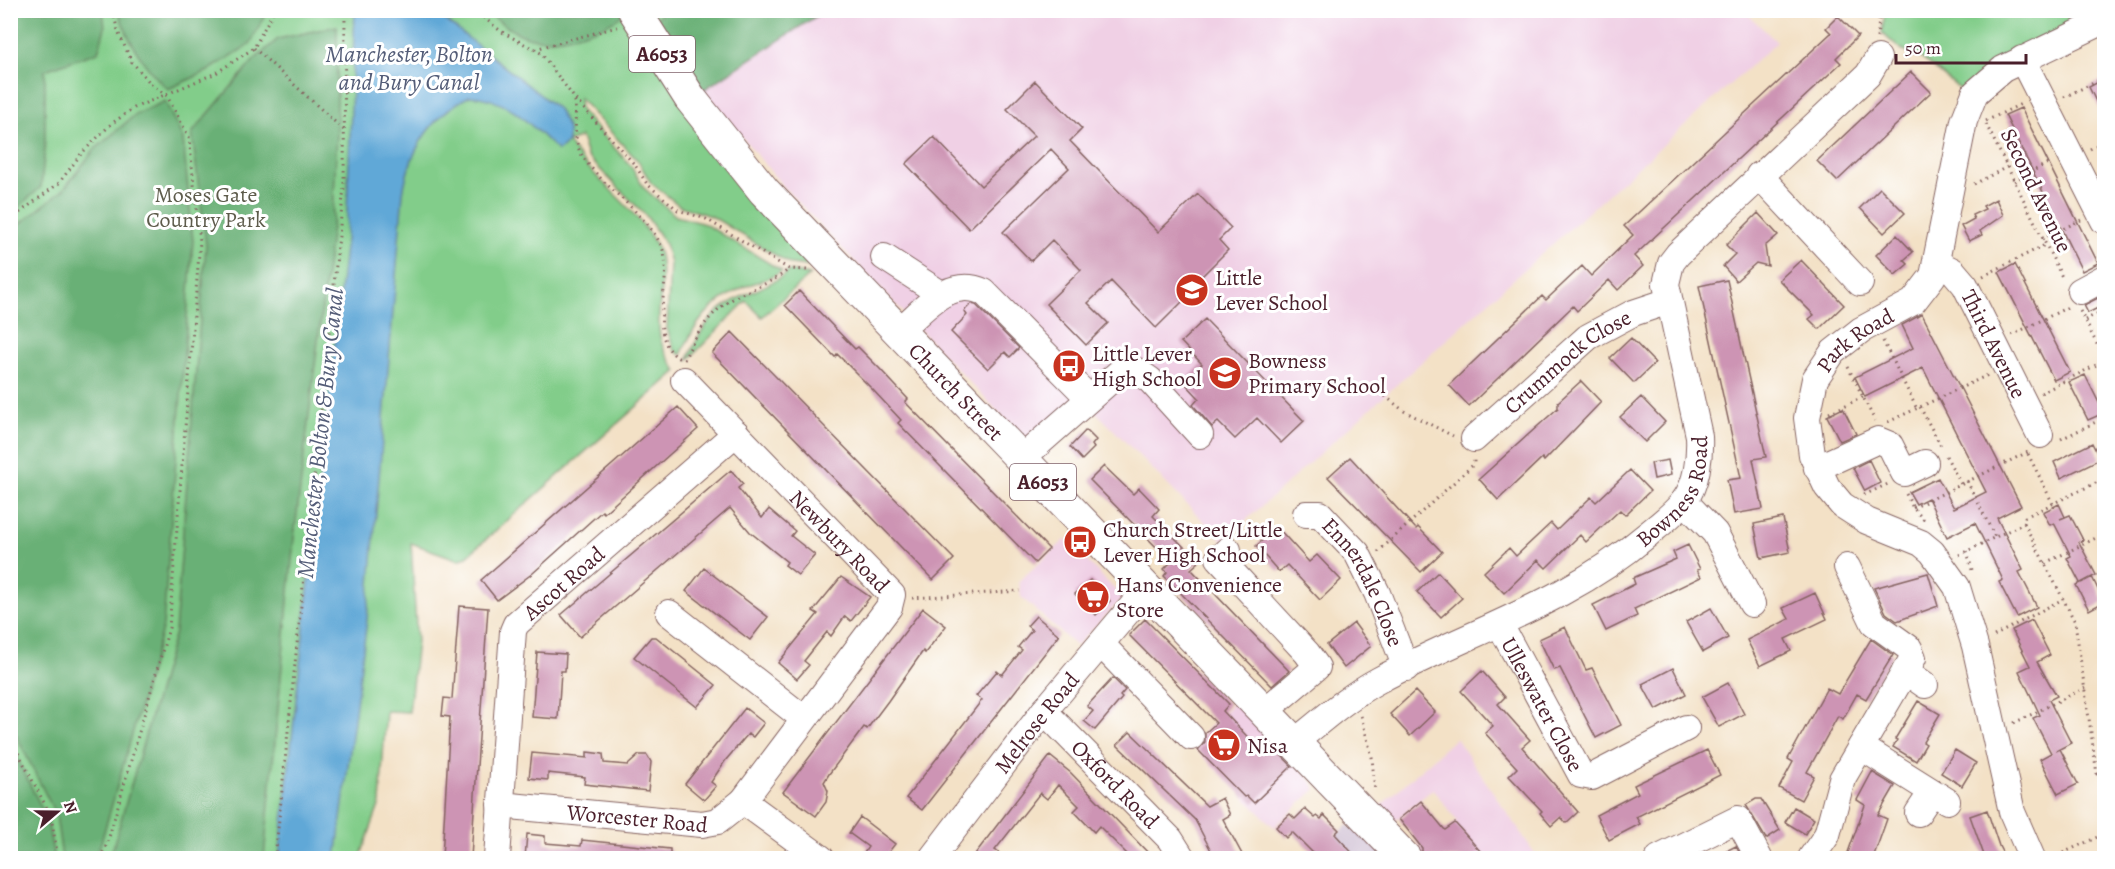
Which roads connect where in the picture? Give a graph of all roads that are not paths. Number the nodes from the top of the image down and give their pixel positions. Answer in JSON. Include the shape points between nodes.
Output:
{"nodes":[{"id":1,"x":637,"y":14,"type":"edge"},
{"id":2,"x":2104,"y":21,"type":"edge"},
{"id":3,"x":1878,"y":58,"type":"road end"},
{"id":4,"x":2022,"y":59,"type":"junction"},
{"id":5,"x":1759,"y":175,"type":"junction"},
{"id":6,"x":2102,"y":216,"type":"edge"},
{"id":7,"x":884,"y":257,"type":"dead end"},
{"id":8,"x":1937,"y":263,"type":"junction"},
{"id":9,"x":2104,"y":278,"type":"edge"},
{"id":10,"x":1860,"y":283,"type":"dead end"},
{"id":11,"x":2074,"y":293,"type":"road end"},
{"id":12,"x":941,"y":294,"type":"junction"},
{"id":13,"x":1670,"y":301,"type":"junction"},
{"id":14,"x":899,"y":332,"type":"junction"},
{"id":15,"x":684,"y":380,"type":"dead end"},
{"id":16,"x":1089,"y":398,"type":"junction"},
{"id":17,"x":736,"y":433,"type":"junction"},
{"id":18,"x":1200,"y":435,"type":"dead end"},
{"id":19,"x":1474,"y":439,"type":"road end"},
{"id":20,"x":2042,"y":442,"type":"road end"},
{"id":21,"x":1021,"y":459,"type":"junction"},
{"id":22,"x":1817,"y":468,"type":"junction"},
{"id":23,"x":1914,"y":468,"type":"road end"},
{"id":24,"x":1684,"y":501,"type":"junction"},
{"id":25,"x":1306,"y":514,"type":"dead end"},
{"id":26,"x":1228,"y":550,"type":"dead end"},
{"id":27,"x":1847,"y":567,"type":"dead end"},
{"id":28,"x":1146,"y":590,"type":"junction"},
{"id":29,"x":1752,"y":604,"type":"dead end"},
{"id":30,"x":669,"y":613,"type":"dead end"},
{"id":31,"x":1500,"y":625,"type":"junction"},
{"id":32,"x":1101,"y":644,"type":"junction"},
{"id":33,"x":1406,"y":668,"type":"junction"},
{"id":34,"x":1044,"y":711,"type":"junction"},
{"id":35,"x":1265,"y":711,"type":"junction"},
{"id":36,"x":803,"y":718,"type":"junction"},
{"id":37,"x":1686,"y":728,"type":"dead end"},
{"id":38,"x":1191,"y":737,"type":"dead end"},
{"id":39,"x":1295,"y":742,"type":"junction"},
{"id":40,"x":1861,"y":747,"type":"junction"},
{"id":41,"x":743,"y":801,"type":"junction"},
{"id":42,"x":500,"y":805,"type":"junction"},
{"id":43,"x":1918,"y":813,"type":"dead end"},
{"id":44,"x":497,"y":858,"type":"edge"},
{"id":45,"x":820,"y":858,"type":"edge"},
{"id":46,"x":932,"y":858,"type":"edge"},
{"id":47,"x":1182,"y":858,"type":"edge"},
{"id":48,"x":1405,"y":858,"type":"edge"},
{"id":49,"x":1659,"y":858,"type":"edge"},
{"id":50,"x":1759,"y":858,"type":"edge"},
{"id":51,"x":1811,"y":858,"type":"edge"},
{"id":52,"x":2032,"y":858,"type":"edge"}],
"edges":[{"from":1,"to":14,"type":"main road","name":"Church Street","number":"A6053","via":[[690,98],[764,191]]},
{"from":2,"to":4,"type":"street","name":"Park Road"},
{"from":3,"to":5,"type":"street","name":"Bowness Road","via":[[1868,75]]},
{"from":4,"to":6,"type":"street"},
{"from":4,"to":8,"type":"street","name":"Park Road","via":[[1989,79],[1972,98],[1964,121]]},
{"from":5,"to":10,"type":"street","via":[[1838,246]]},
{"from":5,"to":13,"type":"street","name":"Bowness Road","via":[[1671,263],[1666,284]]},
{"from":7,"to":12,"type":"street"},
{"from":8,"to":20,"type":"street","name":"Third Avenue","via":[[1953,271],[1965,285]]},
{"from":8,"to":22,"type":"street","name":"Park Road","via":[[1927,287],[1913,302],[1838,347],[1823,364],[1809,400],[1807,423]]},
{"from":9,"to":11,"type":"street"},
{"from":12,"to":14,"type":"street"},
{"from":12,"to":16,"type":"street","via":[[957,286],[971,286],[984,292]]},
{"from":13,"to":19,"type":"street","name":"Crummock Close","via":[[1633,313],[1588,337]]},
{"from":13,"to":24,"type":"street","name":"Bowness Road","via":[[1699,436],[1699,461]]},
{"from":14,"to":21,"type":"main road","name":"Church Street","number":"A6053"},
{"from":15,"to":17,"type":"street","name":"Newbury Road"},
{"from":16,"to":18,"type":"street","via":[[1121,371],[1137,371]]},
{"from":16,"to":21,"type":"street"},
{"from":17,"to":36,"type":"street","name":"Newbury Road","via":[[890,591],[892,599]]},
{"from":17,"to":42,"type":"street","name":"Ascot Road","via":[[516,624]]},
{"from":21,"to":28,"type":"main road","name":"Church Street","number":"A6053"},
{"from":22,"to":23,"type":"street","via":[[1876,434]]},
{"from":22,"to":52,"type":"street","name":"Park Road","via":[[1842,505],[1867,521],[1921,543],[1941,564],[1963,600],[2012,812]]},
{"from":24,"to":29,"type":"street","via":[[1715,533]]},
{"from":24,"to":31,"type":"street","name":"Bowness Road","via":[[1612,562],[1562,594]]},
{"from":25,"to":33,"type":"street","name":"Ennerdale Close","via":[[1320,513],[1357,553]]},
{"from":26,"to":35,"type":"street","via":[[1219,558],[1317,667]]},
{"from":27,"to":40,"type":"street","via":[[1874,623],[1909,648],[1914,671]]},
{"from":28,"to":32,"type":"street","name":"Melrose Road"},
{"from":28,"to":35,"type":"main road","name":"Church Street","number":"A6053"},
{"from":30,"to":36,"type":"street"},
{"from":31,"to":33,"type":"street","name":"Bowness Road"},
{"from":31,"to":37,"type":"street","name":"Ulleswater Close","via":[[1581,775],[1593,777]]},
{"from":32,"to":34,"type":"street","name":"Melrose Road"},
{"from":32,"to":38,"type":"street"},
{"from":33,"to":39,"type":"street","name":"Bowness Road","via":[[1356,694]]},
{"from":34,"to":46,"type":"street","name":"Melrose Road"},
{"from":34,"to":47,"type":"street","name":"Oxford Road","via":[[1170,839]]},
{"from":35,"to":39,"type":"main road","name":"Church Street","number":"A6053"},
{"from":36,"to":41,"type":"street","name":"Newbury Road"},
{"from":39,"to":48,"type":"main road","name":"Church Street","number":"A6053"},
{"from":40,"to":43,"type":"street","via":[[1940,796]]},
{"from":40,"to":51,"type":"street","via":[[1842,779],[1827,835]]},
{"from":41,"to":42,"type":"street","name":"Worcester Road","via":[[718,821],[702,824]]},
{"from":41,"to":45,"type":"street"},
{"from":42,"to":44,"type":"street","name":"Ascot Road"},
{"from":49,"to":50,"type":"street","via":[[1738,819]]}]}
